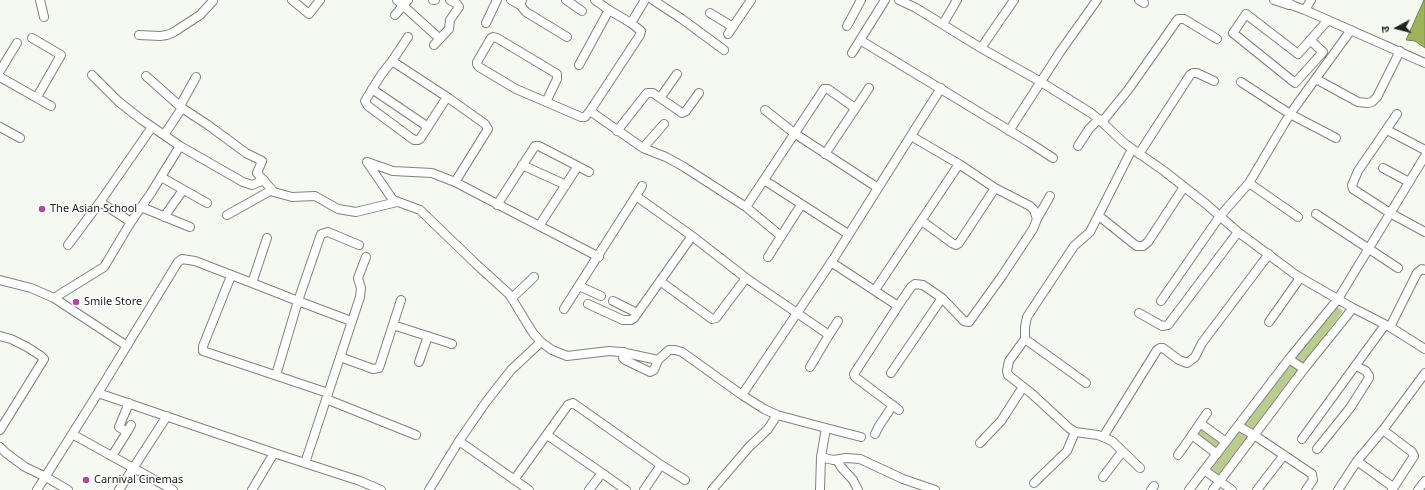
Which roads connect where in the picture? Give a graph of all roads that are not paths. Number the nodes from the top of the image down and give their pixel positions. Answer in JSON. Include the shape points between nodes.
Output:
{"nodes":[{"id":1,"x":40,"y":0,"type":"edge"},
{"id":2,"x":212,"y":0,"type":"edge"},
{"id":3,"x":292,"y":0,"type":"edge"},
{"id":4,"x":320,"y":0,"type":"edge"},
{"id":5,"x":450,"y":0,"type":"edge"},
{"id":6,"x":497,"y":0,"type":"edge"},
{"id":7,"x":511,"y":0,"type":"edge"},
{"id":8,"x":566,"y":0,"type":"edge"},
{"id":9,"x":595,"y":0,"type":"edge"},
{"id":10,"x":645,"y":0,"type":"edge"},
{"id":11,"x":751,"y":0,"type":"edge"},
{"id":12,"x":861,"y":0,"type":"edge"},
{"id":13,"x":884,"y":0,"type":"edge"},
{"id":14,"x":898,"y":0,"type":"edge"},
{"id":15,"x":957,"y":0,"type":"edge"},
{"id":16,"x":1014,"y":0,"type":"edge"},
{"id":17,"x":1096,"y":0,"type":"edge"},
{"id":18,"x":1274,"y":0,"type":"edge"},
{"id":19,"x":1284,"y":0,"type":"edge"},
{"id":20,"x":1311,"y":0,"type":"edge"},
{"id":21,"x":657,"y":1,"type":"edge"},
{"id":22,"x":403,"y":2,"type":"edge"},
{"id":23,"x":521,"y":2,"type":"edge"},
{"id":24,"x":1294,"y":6,"type":"junction"},
{"id":25,"x":582,"y":10,"type":"dead end"},
{"id":26,"x":609,"y":10,"type":"junction"},
{"id":27,"x":1305,"y":10,"type":"junction"},
{"id":28,"x":710,"y":13,"type":"dead end"},
{"id":29,"x":395,"y":15,"type":"dead end"},
{"id":30,"x":44,"y":17,"type":"dead end"},
{"id":31,"x":1328,"y":20,"type":"junction"},
{"id":32,"x":486,"y":23,"type":"dead end"},
{"id":33,"x":631,"y":23,"type":"junction"},
{"id":34,"x":943,"y":24,"type":"junction"},
{"id":35,"x":847,"y":26,"type":"dead end"},
{"id":36,"x":1351,"y":30,"type":"junction"},
{"id":37,"x":139,"y":35,"type":"dead end"},
{"id":38,"x":408,"y":37,"type":"dead end"},
{"id":39,"x":567,"y":37,"type":"dead end"},
{"id":40,"x":32,"y":38,"type":"dead end"},
{"id":41,"x":440,"y":39,"type":"junction"},
{"id":42,"x":1217,"y":39,"type":"dead end"},
{"id":43,"x":860,"y":40,"type":"junction"},
{"id":44,"x":1310,"y":40,"type":"junction"},
{"id":45,"x":17,"y":43,"type":"dead end"},
{"id":46,"x":434,"y":45,"type":"dead end"},
{"id":47,"x":981,"y":48,"type":"junction"},
{"id":48,"x":724,"y":50,"type":"dead end"},
{"id":49,"x":1400,"y":51,"type":"junction"},
{"id":50,"x":852,"y":53,"type":"dead end"},
{"id":51,"x":392,"y":61,"type":"junction"},
{"id":52,"x":1425,"y":63,"type":"edge"},
{"id":53,"x":579,"y":65,"type":"dead end"},
{"id":54,"x":0,"y":71,"type":"edge"},
{"id":55,"x":92,"y":74,"type":"dead end"},
{"id":56,"x":676,"y":74,"type":"dead end"},
{"id":57,"x":146,"y":76,"type":"dead end"},
{"id":58,"x":0,"y":77,"type":"edge"},
{"id":59,"x":196,"y":77,"type":"dead end"},
{"id":60,"x":1316,"y":79,"type":"junction"},
{"id":61,"x":1214,"y":81,"type":"dead end"},
{"id":62,"x":1041,"y":82,"type":"junction"},
{"id":63,"x":1241,"y":82,"type":"dead end"},
{"id":64,"x":869,"y":88,"type":"dead end"},
{"id":65,"x":941,"y":88,"type":"junction"},
{"id":66,"x":372,"y":89,"type":"junction"},
{"id":67,"x":699,"y":93,"type":"dead end"},
{"id":68,"x":37,"y":97,"type":"junction"},
{"id":69,"x":447,"y":97,"type":"junction"},
{"id":70,"x":660,"y":98,"type":"junction"},
{"id":71,"x":546,"y":102,"type":"junction"},
{"id":72,"x":51,"y":106,"type":"dead end"},
{"id":73,"x":181,"y":107,"type":"junction"},
{"id":74,"x":855,"y":108,"type":"junction"},
{"id":75,"x":765,"y":110,"type":"dead end"},
{"id":76,"x":590,"y":111,"type":"junction"},
{"id":77,"x":1290,"y":114,"type":"junction"},
{"id":78,"x":1397,"y":114,"type":"dead end"},
{"id":79,"x":1101,"y":120,"type":"junction"},
{"id":80,"x":664,"y":124,"type":"dead end"},
{"id":81,"x":0,"y":127,"type":"edge"},
{"id":82,"x":152,"y":127,"type":"junction"},
{"id":83,"x":428,"y":127,"type":"junction"},
{"id":84,"x":1387,"y":130,"type":"junction"},
{"id":85,"x":617,"y":131,"type":"junction"},
{"id":86,"x":1009,"y":131,"type":"junction"},
{"id":87,"x":794,"y":133,"type":"junction"},
{"id":88,"x":164,"y":135,"type":"junction"},
{"id":89,"x":911,"y":136,"type":"junction"},
{"id":90,"x":20,"y":138,"type":"dead end"},
{"id":91,"x":1336,"y":138,"type":"dead end"},
{"id":92,"x":180,"y":146,"type":"junction"},
{"id":93,"x":1078,"y":146,"type":"dead end"},
{"id":94,"x":643,"y":148,"type":"junction"},
{"id":95,"x":1425,"y":150,"type":"edge"},
{"id":96,"x":1136,"y":152,"type":"junction"},
{"id":97,"x":825,"y":154,"type":"junction"},
{"id":98,"x":1425,"y":156,"type":"edge"},
{"id":99,"x":1053,"y":158,"type":"dead end"},
{"id":100,"x":522,"y":164,"type":"junction"},
{"id":101,"x":959,"y":164,"type":"junction"},
{"id":102,"x":578,"y":166,"type":"junction"},
{"id":103,"x":1383,"y":168,"type":"dead end"},
{"id":104,"x":589,"y":172,"type":"dead end"},
{"id":105,"x":160,"y":177,"type":"junction"},
{"id":106,"x":264,"y":180,"type":"junction"},
{"id":107,"x":764,"y":180,"type":"junction"},
{"id":108,"x":455,"y":182,"type":"junction"},
{"id":109,"x":1409,"y":182,"type":"junction"},
{"id":110,"x":1249,"y":183,"type":"junction"},
{"id":111,"x":566,"y":185,"type":"junction"},
{"id":112,"x":642,"y":186,"type":"dead end"},
{"id":113,"x":878,"y":188,"type":"junction"},
{"id":114,"x":995,"y":188,"type":"junction"},
{"id":115,"x":1184,"y":188,"type":"junction"},
{"id":116,"x":183,"y":190,"type":"junction"},
{"id":117,"x":273,"y":191,"type":"junction"},
{"id":118,"x":636,"y":196,"type":"junction"},
{"id":119,"x":1050,"y":196,"type":"dead end"},
{"id":120,"x":100,"y":202,"type":"junction"},
{"id":121,"x":397,"y":202,"type":"junction"},
{"id":122,"x":207,"y":203,"type":"dead end"},
{"id":123,"x":497,"y":205,"type":"junction"},
{"id":124,"x":801,"y":205,"type":"junction"},
{"id":125,"x":141,"y":207,"type":"junction"},
{"id":126,"x":746,"y":207,"type":"junction"},
{"id":127,"x":1390,"y":213,"type":"junction"},
{"id":128,"x":227,"y":214,"type":"dead end"},
{"id":129,"x":1316,"y":214,"type":"dead end"},
{"id":130,"x":1099,"y":216,"type":"junction"},
{"id":131,"x":1220,"y":216,"type":"junction"},
{"id":132,"x":164,"y":217,"type":"junction"},
{"id":133,"x":1298,"y":217,"type":"dead end"},
{"id":134,"x":1037,"y":219,"type":"junction"},
{"id":135,"x":922,"y":221,"type":"junction"},
{"id":136,"x":131,"y":222,"type":"junction"},
{"id":137,"x":539,"y":226,"type":"junction"},
{"id":138,"x":190,"y":227,"type":"dead end"},
{"id":139,"x":1238,"y":232,"type":"junction"},
{"id":140,"x":1425,"y":232,"type":"edge"},
{"id":141,"x":848,"y":234,"type":"junction"},
{"id":142,"x":692,"y":236,"type":"junction"},
{"id":143,"x":781,"y":236,"type":"junction"},
{"id":144,"x":267,"y":238,"type":"dead end"},
{"id":145,"x":68,"y":245,"type":"dead end"},
{"id":146,"x":359,"y":245,"type":"dead end"},
{"id":147,"x":1368,"y":249,"type":"junction"},
{"id":148,"x":1269,"y":254,"type":"junction"},
{"id":149,"x":366,"y":257,"type":"dead end"},
{"id":150,"x":599,"y":257,"type":"junction"},
{"id":151,"x":768,"y":257,"type":"dead end"},
{"id":152,"x":831,"y":262,"type":"junction"},
{"id":153,"x":1398,"y":268,"type":"dead end"},
{"id":154,"x":1425,"y":270,"type":"edge"},
{"id":155,"x":231,"y":276,"type":"junction"},
{"id":156,"x":534,"y":277,"type":"dead end"},
{"id":157,"x":746,"y":278,"type":"junction"},
{"id":158,"x":1300,"y":278,"type":"junction"},
{"id":159,"x":0,"y":280,"type":"edge"},
{"id":160,"x":660,"y":281,"type":"junction"},
{"id":161,"x":252,"y":283,"type":"junction"},
{"id":162,"x":579,"y":286,"type":"junction"},
{"id":163,"x":875,"y":290,"type":"junction"},
{"id":164,"x":601,"y":296,"type":"dead end"},
{"id":165,"x":54,"y":298,"type":"junction"},
{"id":166,"x":512,"y":298,"type":"junction"},
{"id":167,"x":942,"y":298,"type":"junction"},
{"id":168,"x":1338,"y":299,"type":"junction"},
{"id":169,"x":401,"y":300,"type":"dead end"},
{"id":170,"x":298,"y":301,"type":"junction"},
{"id":171,"x":613,"y":301,"type":"dead end"},
{"id":172,"x":1161,"y":301,"type":"dead end"},
{"id":173,"x":588,"y":304,"type":"dead end"},
{"id":174,"x":898,"y":306,"type":"junction"},
{"id":175,"x":1353,"y":308,"type":"junction"},
{"id":176,"x":564,"y":309,"type":"dead end"},
{"id":177,"x":637,"y":313,"type":"junction"},
{"id":178,"x":1139,"y":313,"type":"dead end"},
{"id":179,"x":796,"y":314,"type":"junction"},
{"id":180,"x":351,"y":321,"type":"junction"},
{"id":181,"x":838,"y":321,"type":"dead end"},
{"id":182,"x":1269,"y":322,"type":"dead end"},
{"id":183,"x":393,"y":325,"type":"junction"},
{"id":184,"x":1388,"y":326,"type":"junction"},
{"id":185,"x":829,"y":335,"type":"junction"},
{"id":186,"x":0,"y":336,"type":"edge"},
{"id":187,"x":428,"y":336,"type":"junction"},
{"id":188,"x":1025,"y":339,"type":"junction"},
{"id":189,"x":541,"y":342,"type":"junction"},
{"id":190,"x":452,"y":344,"type":"dead end"},
{"id":191,"x":127,"y":346,"type":"junction"},
{"id":192,"x":1425,"y":350,"type":"edge"},
{"id":193,"x":624,"y":352,"type":"junction"},
{"id":194,"x":340,"y":357,"type":"junction"},
{"id":195,"x":1289,"y":359,"type":"junction"},
{"id":196,"x":658,"y":360,"type":"junction"},
{"id":197,"x":419,"y":362,"type":"dead end"},
{"id":198,"x":1356,"y":366,"type":"junction"},
{"id":199,"x":810,"y":367,"type":"dead end"},
{"id":200,"x":1304,"y":369,"type":"junction"},
{"id":201,"x":891,"y":372,"type":"dead end"},
{"id":202,"x":1425,"y":373,"type":"edge"},
{"id":203,"x":276,"y":375,"type":"junction"},
{"id":204,"x":1086,"y":383,"type":"dead end"},
{"id":205,"x":1024,"y":387,"type":"junction"},
{"id":206,"x":98,"y":393,"type":"junction"},
{"id":207,"x":742,"y":395,"type":"junction"},
{"id":208,"x":327,"y":396,"type":"junction"},
{"id":209,"x":129,"y":403,"type":"junction"},
{"id":210,"x":1207,"y":413,"type":"dead end"},
{"id":211,"x":777,"y":415,"type":"junction"},
{"id":212,"x":167,"y":416,"type":"junction"},
{"id":213,"x":1200,"y":423,"type":"junction"},
{"id":214,"x":1238,"y":426,"type":"junction"},
{"id":215,"x":826,"y":428,"type":"junction"},
{"id":216,"x":0,"y":430,"type":"edge"},
{"id":217,"x":1383,"y":430,"type":"junction"},
{"id":218,"x":1075,"y":432,"type":"junction"},
{"id":219,"x":72,"y":434,"type":"junction"},
{"id":220,"x":875,"y":434,"type":"dead end"},
{"id":221,"x":416,"y":435,"type":"dead end"},
{"id":222,"x":547,"y":435,"type":"junction"},
{"id":223,"x":1192,"y":435,"type":"junction"},
{"id":224,"x":1254,"y":435,"type":"junction"},
{"id":225,"x":861,"y":437,"type":"dead end"},
{"id":226,"x":1103,"y":437,"type":"junction"},
{"id":227,"x":1302,"y":439,"type":"dead end"},
{"id":228,"x":459,"y":441,"type":"junction"},
{"id":229,"x":1226,"y":442,"type":"junction"},
{"id":230,"x":980,"y":443,"type":"dead end"},
{"id":231,"x":0,"y":447,"type":"edge"},
{"id":232,"x":1318,"y":449,"type":"dead end"},
{"id":233,"x":1122,"y":452,"type":"junction"},
{"id":234,"x":274,"y":453,"type":"junction"},
{"id":235,"x":1217,"y":454,"type":"junction"},
{"id":236,"x":1178,"y":455,"type":"dead end"},
{"id":237,"x":1284,"y":455,"type":"junction"},
{"id":238,"x":112,"y":456,"type":"junction"},
{"id":239,"x":821,"y":457,"type":"junction"},
{"id":240,"x":837,"y":460,"type":"junction"},
{"id":241,"x":1357,"y":461,"type":"junction"},
{"id":242,"x":305,"y":463,"type":"junction"},
{"id":243,"x":661,"y":465,"type":"junction"},
{"id":244,"x":132,"y":468,"type":"junction"},
{"id":245,"x":1140,"y":468,"type":"dead end"},
{"id":246,"x":1204,"y":470,"type":"junction"},
{"id":247,"x":602,"y":473,"type":"junction"},
{"id":248,"x":46,"y":477,"type":"junction"},
{"id":249,"x":1103,"y":477,"type":"dead end"},
{"id":250,"x":514,"y":480,"type":"junction"},
{"id":251,"x":685,"y":480,"type":"dead end"},
{"id":252,"x":1219,"y":481,"type":"junction"},
{"id":253,"x":1425,"y":481,"type":"edge"},
{"id":254,"x":1034,"y":483,"type":"dead end"},
{"id":255,"x":1392,"y":488,"type":"edge"},
{"id":256,"x":37,"y":490,"type":"edge"},
{"id":257,"x":68,"y":490,"type":"edge"},
{"id":258,"x":118,"y":490,"type":"edge"},
{"id":259,"x":173,"y":490,"type":"edge"},
{"id":260,"x":252,"y":490,"type":"edge"},
{"id":261,"x":381,"y":490,"type":"edge"},
{"id":262,"x":429,"y":490,"type":"edge"},
{"id":263,"x":529,"y":490,"type":"edge"},
{"id":264,"x":589,"y":490,"type":"edge"},
{"id":265,"x":626,"y":490,"type":"edge"},
{"id":266,"x":644,"y":490,"type":"edge"},
{"id":267,"x":712,"y":490,"type":"edge"},
{"id":268,"x":820,"y":490,"type":"edge"},
{"id":269,"x":858,"y":490,"type":"edge"},
{"id":270,"x":934,"y":490,"type":"edge"},
{"id":271,"x":1189,"y":490,"type":"edge"},
{"id":272,"x":1212,"y":490,"type":"edge"},
{"id":273,"x":1232,"y":490,"type":"edge"},
{"id":274,"x":1257,"y":490,"type":"edge"},
{"id":275,"x":1306,"y":490,"type":"edge"},
{"id":276,"x":1338,"y":490,"type":"edge"},
{"id":277,"x":1418,"y":490,"type":"edge"}],
"edges":[{"from":1,"to":30,"type":"street"},
{"from":2,"to":37,"type":"street","via":[[200,15],[174,32],[160,36]]},
{"from":3,"to":4,"type":"street","via":[[309,14]]},
{"from":5,"to":41,"type":"street","via":[[459,7],[450,20],[450,28]]},
{"from":6,"to":32,"type":"street"},
{"from":7,"to":23,"type":"street"},
{"from":8,"to":25,"type":"street"},
{"from":9,"to":26,"type":"street"},
{"from":10,"to":33,"type":"street"},
{"from":11,"to":28,"type":"street","via":[[730,30]]},
{"from":12,"to":35,"type":"street"},
{"from":13,"to":43,"type":"street"},
{"from":14,"to":34,"type":"street"},
{"from":15,"to":34,"type":"street"},
{"from":16,"to":47,"type":"street"},
{"from":17,"to":62,"type":"street"},
{"from":18,"to":24,"type":"street"},
{"from":19,"to":24,"type":"street"},
{"from":20,"to":27,"type":"street"},
{"from":21,"to":48,"type":"street"},
{"from":22,"to":29,"type":"street"},
{"from":22,"to":41,"type":"street"},
{"from":23,"to":39,"type":"street","via":[[526,12]]},
{"from":24,"to":27,"type":"street"},
{"from":26,"to":33,"type":"street"},
{"from":26,"to":53,"type":"street"},
{"from":27,"to":31,"type":"street"},
{"from":31,"to":36,"type":"street"},
{"from":31,"to":44,"type":"street"},
{"from":33,"to":76,"type":"street","via":[[641,31],[640,35]]},
{"from":34,"to":47,"type":"street"},
{"from":36,"to":49,"type":"street"},
{"from":36,"to":60,"type":"street"},
{"from":38,"to":51,"type":"street"},
{"from":40,"to":68,"type":"street","via":[[61,55]]},
{"from":41,"to":46,"type":"street"},
{"from":42,"to":79,"type":"street","via":[[1184,19],[1178,19],[1128,90]]},
{"from":43,"to":50,"type":"street"},
{"from":43,"to":65,"type":"street"},
{"from":44,"to":44,"type":"street","via":[[1298,54],[1246,14],[1233,33],[1295,83],[1323,52]]},
{"from":45,"to":54,"type":"street"},
{"from":47,"to":62,"type":"street"},
{"from":49,"to":52,"type":"street"},
{"from":49,"to":60,"type":"street","via":[[1377,97],[1368,104],[1358,102]]},
{"from":51,"to":66,"type":"street"},
{"from":51,"to":69,"type":"street"},
{"from":55,"to":82,"type":"street","via":[[119,102]]},
{"from":56,"to":70,"type":"street"},
{"from":57,"to":73,"type":"street"},
{"from":58,"to":68,"type":"street"},
{"from":59,"to":73,"type":"street"},
{"from":60,"to":77,"type":"street"},
{"from":61,"to":96,"type":"street","via":[[1197,73],[1190,75]]},
{"from":62,"to":79,"type":"street"},
{"from":62,"to":86,"type":"street"},
{"from":63,"to":77,"type":"street"},
{"from":64,"to":74,"type":"street"},
{"from":65,"to":86,"type":"street"},
{"from":65,"to":89,"type":"street"},
{"from":66,"to":83,"type":"street"},
{"from":66,"to":83,"type":"street","via":[[366,98],[366,104],[414,140],[420,139]]},
{"from":67,"to":70,"type":"street","via":[[682,113]]},
{"from":68,"to":72,"type":"street"},
{"from":69,"to":83,"type":"street"},
{"from":69,"to":108,"type":"street","via":[[485,124],[488,129]]},
{"from":70,"to":85,"type":"street","via":[[653,93],[647,93]]},
{"from":71,"to":71,"type":"street","via":[[516,89],[477,66],[491,38],[497,38],[557,74]]},
{"from":71,"to":76,"type":"street","via":[[585,117]]},
{"from":73,"to":88,"type":"street"},
{"from":73,"to":106,"type":"street","via":[[246,153],[262,161],[257,173]]},
{"from":74,"to":87,"type":"street","via":[[828,89],[824,89]]},
{"from":74,"to":97,"type":"street"},
{"from":75,"to":87,"type":"street"},
{"from":76,"to":85,"type":"street"},
{"from":77,"to":91,"type":"street"},
{"from":77,"to":110,"type":"street"},
{"from":78,"to":84,"type":"street"},
{"from":79,"to":93,"type":"street","via":[[1089,129]]},
{"from":79,"to":96,"type":"street","via":[[1114,135]]},
{"from":80,"to":94,"type":"street"},
{"from":81,"to":90,"type":"street"},
{"from":82,"to":88,"type":"street"},
{"from":82,"to":120,"type":"street"},
{"from":84,"to":95,"type":"street"},
{"from":84,"to":127,"type":"street","via":[[1362,165],[1352,185],[1354,191]]},
{"from":85,"to":94,"type":"street"},
{"from":86,"to":99,"type":"street"},
{"from":87,"to":97,"type":"street"},
{"from":87,"to":107,"type":"street"},
{"from":88,"to":92,"type":"street"},
{"from":89,"to":101,"type":"street"},
{"from":89,"to":113,"type":"street"},
{"from":92,"to":105,"type":"street"},
{"from":92,"to":106,"type":"street","via":[[243,182],[252,184]]},
{"from":94,"to":126,"type":"street","via":[[684,166]]},
{"from":96,"to":115,"type":"street"},
{"from":96,"to":130,"type":"street"},
{"from":97,"to":113,"type":"street"},
{"from":98,"to":109,"type":"street"},
{"from":100,"to":102,"type":"street","via":[[537,146]]},
{"from":100,"to":111,"type":"street"},
{"from":100,"to":123,"type":"street"},
{"from":101,"to":114,"type":"street"},
{"from":101,"to":135,"type":"street"},
{"from":102,"to":104,"type":"street"},
{"from":102,"to":111,"type":"street"},
{"from":103,"to":109,"type":"street"},
{"from":105,"to":116,"type":"street"},
{"from":105,"to":125,"type":"street"},
{"from":106,"to":117,"type":"street"},
{"from":107,"to":124,"type":"street"},
{"from":107,"to":126,"type":"street"},
{"from":108,"to":121,"type":"street","via":[[432,173],[393,170],[367,162]]},
{"from":108,"to":123,"type":"street"},
{"from":109,"to":127,"type":"street"},
{"from":110,"to":131,"type":"street"},
{"from":110,"to":133,"type":"street"},
{"from":111,"to":137,"type":"street"},
{"from":112,"to":118,"type":"street"},
{"from":113,"to":141,"type":"street"},
{"from":114,"to":134,"type":"street","via":[[1030,206]]},
{"from":114,"to":135,"type":"street","via":[[959,243],[952,243]]},
{"from":115,"to":130,"type":"street","via":[[1143,246],[1134,244]]},
{"from":115,"to":131,"type":"street"},
{"from":116,"to":122,"type":"street"},
{"from":116,"to":132,"type":"street"},
{"from":117,"to":121,"type":"street","via":[[292,197],[315,196],[338,209],[356,212]]},
{"from":117,"to":128,"type":"street"},
{"from":118,"to":142,"type":"street"},
{"from":118,"to":150,"type":"street"},
{"from":119,"to":134,"type":"street"},
{"from":120,"to":136,"type":"street"},
{"from":120,"to":145,"type":"street"},
{"from":121,"to":166,"type":"street","via":[[420,210]]},
{"from":123,"to":137,"type":"street"},
{"from":124,"to":141,"type":"street"},
{"from":124,"to":143,"type":"street"},
{"from":125,"to":132,"type":"street"},
{"from":125,"to":136,"type":"street"},
{"from":126,"to":143,"type":"street"},
{"from":127,"to":140,"type":"street"},
{"from":127,"to":147,"type":"street"},
{"from":129,"to":147,"type":"street"},
{"from":130,"to":188,"type":"street","via":[[1090,232],[1074,246],[1027,318]]},
{"from":131,"to":139,"type":"street"},
{"from":131,"to":172,"type":"street"},
{"from":132,"to":138,"type":"street"},
{"from":134,"to":167,"type":"street","via":[[1002,276],[969,322],[964,321]]},
{"from":135,"to":163,"type":"street"},
{"from":136,"to":165,"type":"street","via":[[104,267]]},
{"from":137,"to":150,"type":"street"},
{"from":139,"to":148,"type":"street"},
{"from":139,"to":178,"type":"street","via":[[1168,325],[1162,326]]},
{"from":141,"to":152,"type":"street"},
{"from":142,"to":157,"type":"street"},
{"from":142,"to":160,"type":"street"},
{"from":143,"to":151,"type":"street"},
{"from":144,"to":161,"type":"street"},
{"from":146,"to":170,"type":"street","via":[[328,232],[321,234]]},
{"from":147,"to":153,"type":"street"},
{"from":147,"to":168,"type":"street"},
{"from":148,"to":158,"type":"street"},
{"from":148,"to":226,"type":"street","via":[[1202,343],[1195,357],[1187,363],[1163,348],[1157,350]]},
{"from":149,"to":180,"type":"street","via":[[358,278],[361,293]]},
{"from":150,"to":162,"type":"street"},
{"from":152,"to":163,"type":"street"},
{"from":152,"to":179,"type":"street"},
{"from":154,"to":184,"type":"street","via":[[1417,272]]},
{"from":155,"to":161,"type":"street"},
{"from":155,"to":191,"type":"street","via":[[195,261],[178,262]]},
{"from":155,"to":203,"type":"street","via":[[203,351]]},
{"from":156,"to":166,"type":"street"},
{"from":157,"to":160,"type":"street","via":[[716,318],[712,319]]},
{"from":157,"to":179,"type":"street"},
{"from":158,"to":168,"type":"street"},
{"from":158,"to":182,"type":"street"},
{"from":159,"to":165,"type":"street","via":[[31,288]]},
{"from":160,"to":177,"type":"street"},
{"from":161,"to":170,"type":"street"},
{"from":162,"to":164,"type":"street"},
{"from":162,"to":176,"type":"street"},
{"from":163,"to":174,"type":"street"},
{"from":165,"to":191,"type":"street"},
{"from":166,"to":189,"type":"street","via":[[532,333]]},
{"from":167,"to":174,"type":"street","via":[[923,285],[915,284]]},
{"from":167,"to":201,"type":"street"},
{"from":168,"to":175,"type":"street"},
{"from":168,"to":195,"type":"street"},
{"from":169,"to":183,"type":"street"},
{"from":170,"to":180,"type":"street"},
{"from":170,"to":203,"type":"street"},
{"from":171,"to":177,"type":"street"},
{"from":173,"to":177,"type":"street","via":[[623,320],[630,320]]},
{"from":174,"to":220,"type":"street","via":[[854,374],[896,407]]},
{"from":175,"to":184,"type":"street"},
{"from":175,"to":200,"type":"street"},
{"from":179,"to":185,"type":"street"},
{"from":179,"to":207,"type":"street"},
{"from":180,"to":194,"type":"street"},
{"from":181,"to":185,"type":"street"},
{"from":183,"to":187,"type":"street"},
{"from":183,"to":194,"type":"street","via":[[379,368],[373,369]]},
{"from":184,"to":192,"type":"street"},
{"from":184,"to":198,"type":"street"},
{"from":185,"to":199,"type":"street"},
{"from":186,"to":216,"type":"street","via":[[27,347],[44,359]]},
{"from":187,"to":190,"type":"street"},
{"from":187,"to":197,"type":"street"},
{"from":188,"to":204,"type":"street"},
{"from":188,"to":205,"type":"street","via":[[1009,361],[1007,371],[1008,376]]},
{"from":189,"to":193,"type":"street","via":[[567,356]]},
{"from":189,"to":228,"type":"street","via":[[507,375]]},
{"from":191,"to":206,"type":"street"},
{"from":193,"to":196,"type":"street"},
{"from":193,"to":196,"type":"street","via":[[625,360],[650,372],[654,370]]},
{"from":194,"to":208,"type":"street"},
{"from":195,"to":200,"type":"street"},
{"from":195,"to":214,"type":"street"},
{"from":196,"to":207,"type":"street","via":[[672,349],[682,352]]},
{"from":198,"to":227,"type":"street"},
{"from":198,"to":232,"type":"street","via":[[1370,376],[1350,408]]},
{"from":200,"to":224,"type":"street"},
{"from":202,"to":217,"type":"street"},
{"from":203,"to":208,"type":"street"},
{"from":205,"to":218,"type":"street"},
{"from":205,"to":230,"type":"street","via":[[1001,421]]},
{"from":206,"to":209,"type":"street"},
{"from":206,"to":219,"type":"street"},
{"from":207,"to":211,"type":"street"},
{"from":208,"to":221,"type":"street"},
{"from":208,"to":242,"type":"street"},
{"from":209,"to":212,"type":"street"},
{"from":209,"to":238,"type":"street","via":[[119,427],[129,428]]},
{"from":210,"to":213,"type":"street"},
{"from":211,"to":215,"type":"street"},
{"from":211,"to":267,"type":"street","via":[[768,429],[749,446]]},
{"from":212,"to":234,"type":"street"},
{"from":212,"to":244,"type":"street"},
{"from":213,"to":223,"type":"street"},
{"from":213,"to":229,"type":"street"},
{"from":214,"to":224,"type":"street"},
{"from":214,"to":229,"type":"street"},
{"from":215,"to":225,"type":"street"},
{"from":215,"to":239,"type":"street"},
{"from":217,"to":241,"type":"street"},
{"from":217,"to":255,"type":"street","via":[[1414,456]]},
{"from":218,"to":226,"type":"street"},
{"from":218,"to":254,"type":"street","via":[[1067,451]]},
{"from":219,"to":238,"type":"street"},
{"from":219,"to":248,"type":"street"},
{"from":222,"to":243,"type":"street","via":[[568,405],[573,403]]},
{"from":222,"to":247,"type":"street"},
{"from":222,"to":250,"type":"street"},
{"from":223,"to":235,"type":"street"},
{"from":223,"to":236,"type":"street"},
{"from":224,"to":237,"type":"street"},
{"from":224,"to":252,"type":"street"},
{"from":226,"to":233,"type":"street","via":[[1112,441]]},
{"from":228,"to":250,"type":"street"},
{"from":228,"to":262,"type":"street"},
{"from":229,"to":235,"type":"street"},
{"from":231,"to":248,"type":"street","via":[[25,467]]},
{"from":233,"to":245,"type":"street"},
{"from":233,"to":249,"type":"street"},
{"from":234,"to":242,"type":"street"},
{"from":234,"to":260,"type":"street"},
{"from":235,"to":246,"type":"street"},
{"from":237,"to":274,"type":"street"},
{"from":237,"to":275,"type":"street","via":[[1313,476]]},
{"from":238,"to":244,"type":"street"},
{"from":239,"to":240,"type":"street"},
{"from":239,"to":268,"type":"street"},
{"from":240,"to":269,"type":"street"},
{"from":240,"to":270,"type":"street","via":[[860,459]]},
{"from":241,"to":255,"type":"street"},
{"from":241,"to":276,"type":"street"},
{"from":242,"to":261,"type":"street"},
{"from":243,"to":251,"type":"street"},
{"from":243,"to":266,"type":"street"},
{"from":244,"to":258,"type":"street"},
{"from":244,"to":259,"type":"street"},
{"from":246,"to":252,"type":"street"},
{"from":246,"to":271,"type":"street"},
{"from":247,"to":264,"type":"street"},
{"from":247,"to":265,"type":"street"},
{"from":248,"to":256,"type":"street"},
{"from":248,"to":257,"type":"street"},
{"from":250,"to":263,"type":"street"},
{"from":252,"to":272,"type":"street"},
{"from":252,"to":273,"type":"street"},
{"from":253,"to":277,"type":"street"}]}
